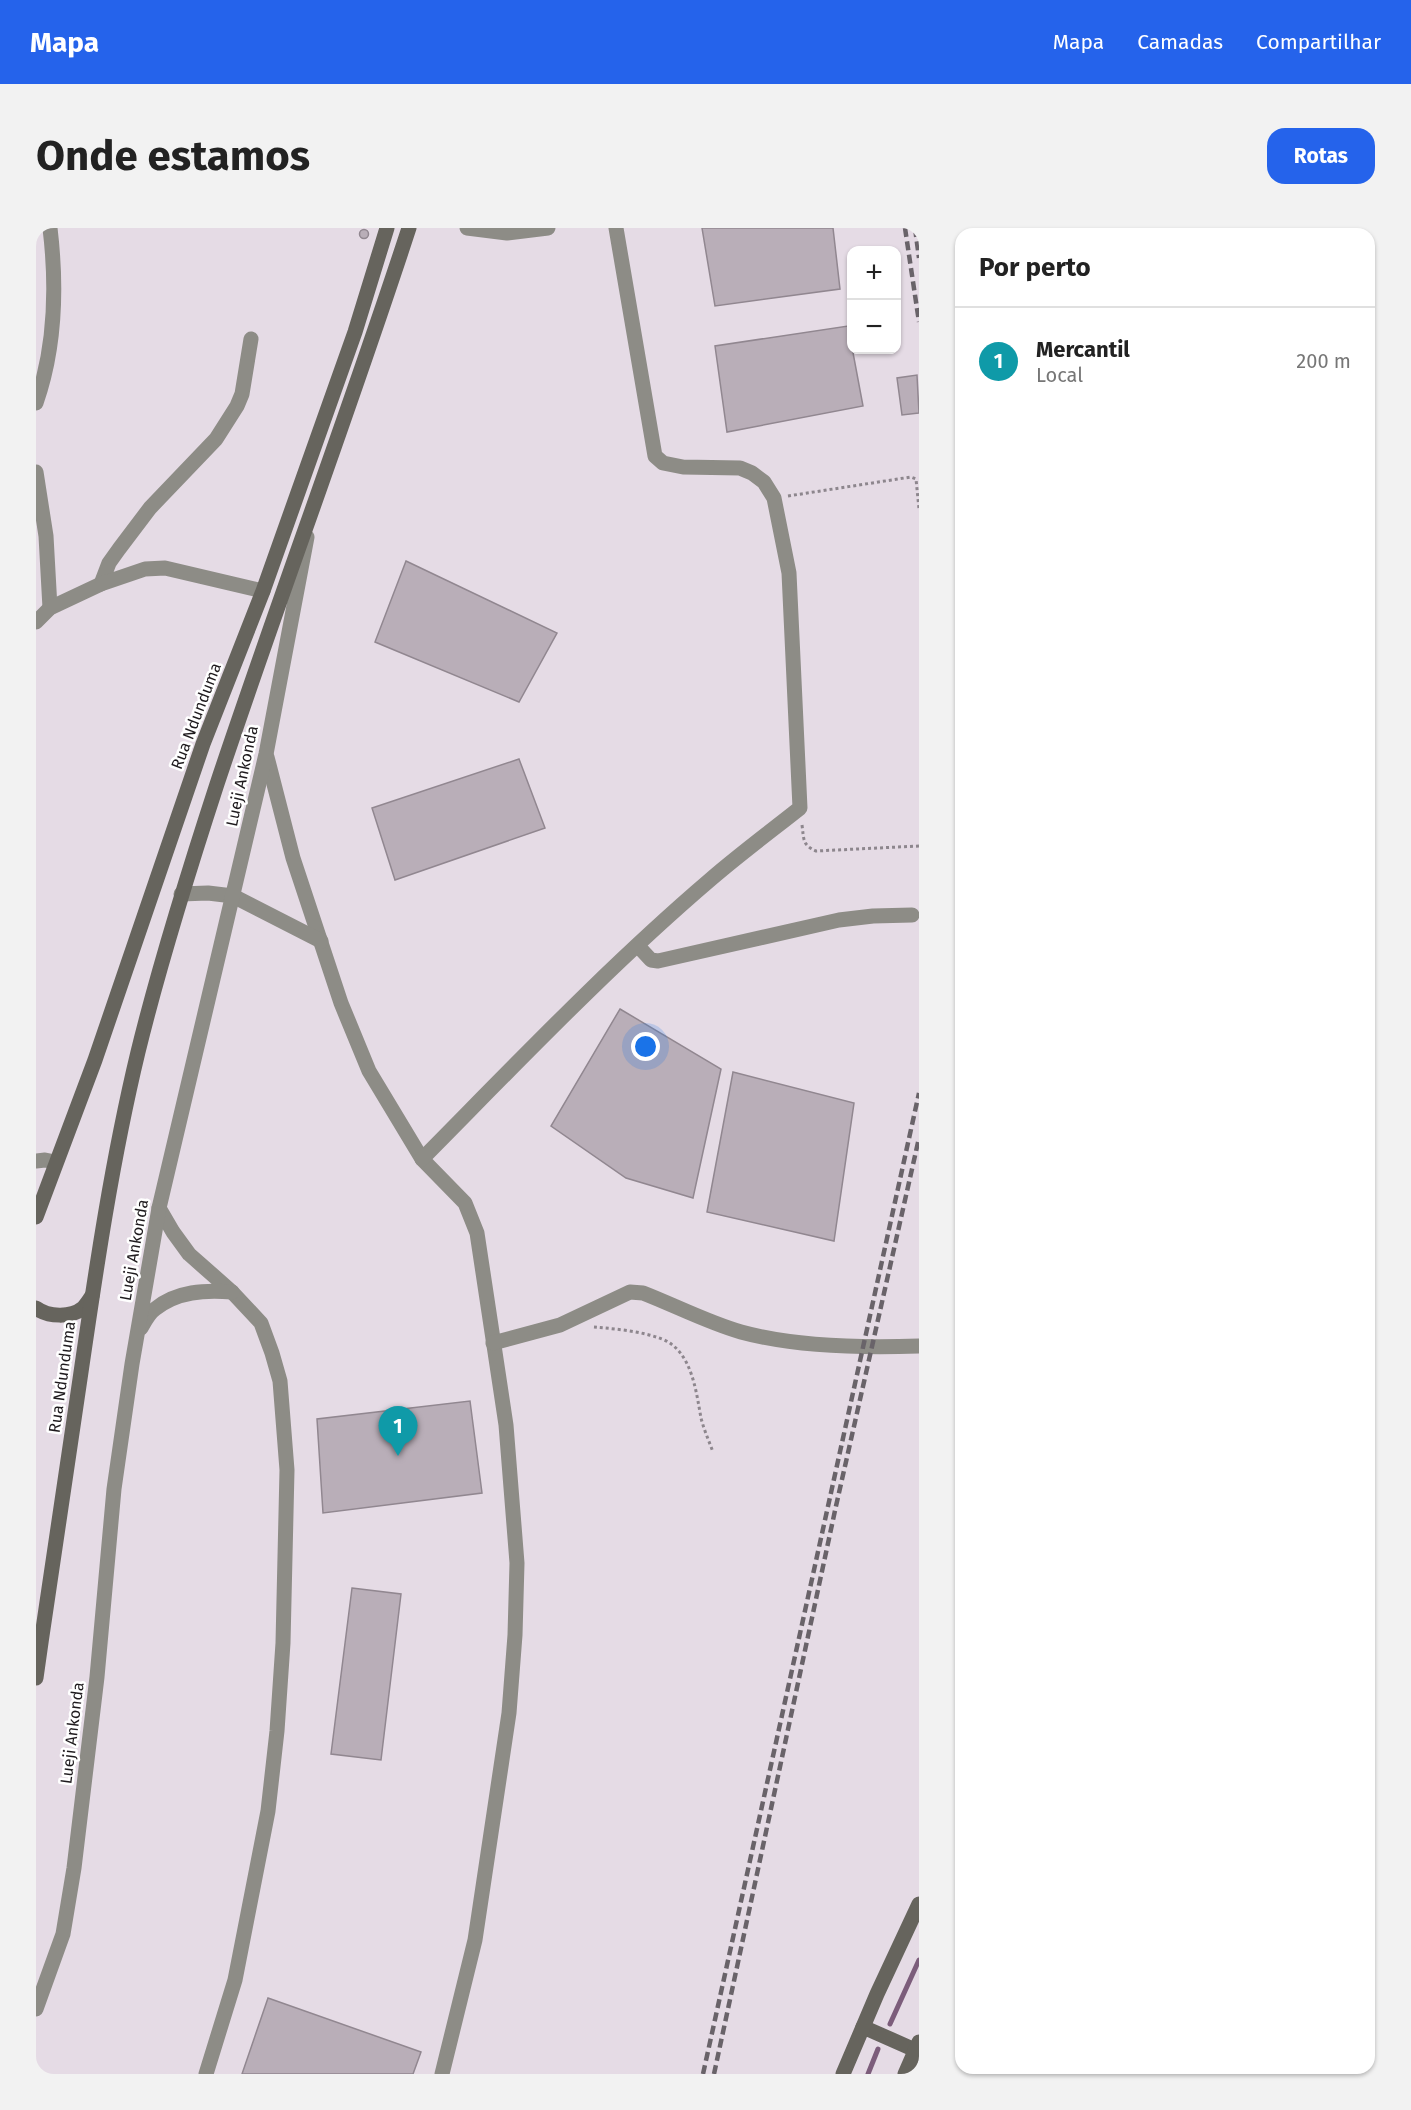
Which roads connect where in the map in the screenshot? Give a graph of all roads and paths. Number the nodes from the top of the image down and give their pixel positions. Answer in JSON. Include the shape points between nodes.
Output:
{"nodes":[{"id":1,"x":50,"y":228,"type":"edge"},
{"id":2,"x":387,"y":228,"type":"edge"},
{"id":3,"x":409,"y":228,"type":"edge"},
{"id":4,"x":467,"y":228,"type":"edge"},
{"id":5,"x":548,"y":228,"type":"edge"},
{"id":6,"x":616,"y":228,"type":"edge"},
{"id":7,"x":251,"y":339,"type":"dead end"},
{"id":8,"x":36,"y":403,"type":"edge"},
{"id":9,"x":36,"y":472,"type":"edge"},
{"id":10,"x":774,"y":498,"type":"junction"},
{"id":11,"x":314,"y":504,"type":"junction"},
{"id":12,"x":919,"y":509,"type":"edge"},
{"id":13,"x":100,"y":584,"type":"junction"},
{"id":14,"x":263,"y":591,"type":"junction"},
{"id":15,"x":50,"y":608,"type":"junction"},
{"id":16,"x":36,"y":622,"type":"edge"},
{"id":17,"x":266,"y":754,"type":"junction"},
{"id":18,"x":800,"y":808,"type":"junction"},
{"id":19,"x":919,"y":846,"type":"edge"},
{"id":20,"x":181,"y":894,"type":"junction"},
{"id":21,"x":233,"y":896,"type":"junction"},
{"id":22,"x":912,"y":915,"type":"dead end"},
{"id":23,"x":321,"y":941,"type":"junction"},
{"id":24,"x":638,"y":946,"type":"junction"},
{"id":25,"x":422,"y":1159,"type":"junction"},
{"id":26,"x":36,"y":1161,"type":"edge"},
{"id":27,"x":55,"y":1162,"type":"junction"},
{"id":28,"x":159,"y":1208,"type":"junction"},
{"id":29,"x":36,"y":1217,"type":"edge"},
{"id":30,"x":232,"y":1292,"type":"junction"},
{"id":31,"x":92,"y":1296,"type":"junction"},
{"id":32,"x":36,"y":1308,"type":"edge"},
{"id":33,"x":576,"y":1319,"type":"junction"},
{"id":34,"x":138,"y":1332,"type":"junction"},
{"id":35,"x":493,"y":1343,"type":"junction"},
{"id":36,"x":919,"y":1346,"type":"edge"},
{"id":37,"x":714,"y":1452,"type":"dead end"},
{"id":38,"x":36,"y":1678,"type":"edge"},
{"id":39,"x":919,"y":1904,"type":"edge"},
{"id":40,"x":36,"y":2009,"type":"edge"},
{"id":41,"x":862,"y":2027,"type":"junction"},
{"id":42,"x":917,"y":2046,"type":"edge"},
{"id":43,"x":206,"y":2074,"type":"edge"},
{"id":44,"x":442,"y":2074,"type":"edge"},
{"id":45,"x":843,"y":2074,"type":"edge"},
{"id":46,"x":905,"y":2074,"type":"edge"}],
"edges":[{"from":1,"to":8,"type":"street","via":[[55,286],[53,322],[48,367]]},
{"from":2,"to":14,"type":"main road","name":"Rua Ndunduma","via":[[355,332]]},
{"from":3,"to":11,"type":"main road"},
{"from":4,"to":5,"type":"street","via":[[507,232]]},
{"from":6,"to":10,"type":"street","via":[[655,456],[663,463],[682,467],[740,468],[764,482]]},
{"from":7,"to":13,"type":"street","via":[[237,406],[216,439],[150,508],[118,549]]},
{"from":9,"to":15,"type":"street","via":[[46,536]]},
{"from":10,"to":12,"type":"path","via":[[911,477],[916,479]]},
{"from":10,"to":18,"type":"street","via":[[789,573]]},
{"from":11,"to":17,"type":"street","name":"Lueji Ankonda"},
{"from":11,"to":20,"type":"main road"},
{"from":13,"to":14,"type":"street","via":[[145,569],[165,568]]},
{"from":13,"to":15,"type":"street"},
{"from":14,"to":27,"type":"main road","name":"Rua Ndunduma","via":[[203,744],[99,1049]]},
{"from":15,"to":16,"type":"street"},
{"from":17,"to":21,"type":"street","name":"Lueji Ankonda"},
{"from":17,"to":23,"type":"street","via":[[293,858]]},
{"from":18,"to":19,"type":"path","via":[[804,842],[816,851]]},
{"from":18,"to":24,"type":"street","via":[[711,879]]},
{"from":20,"to":21,"type":"street","via":[[208,892]]},
{"from":20,"to":31,"type":"main road","name":"Lueji Ankonda","via":[[138,1051]]},
{"from":21,"to":23,"type":"street"},
{"from":21,"to":28,"type":"street","name":"Lueji Ankonda"},
{"from":22,"to":24,"type":"street","via":[[839,920],[657,961]]},
{"from":23,"to":25,"type":"street","via":[[369,1071]]},
{"from":24,"to":25,"type":"street"},
{"from":25,"to":35,"type":"street","via":[[471,1213]]},
{"from":26,"to":27,"type":"street"},
{"from":27,"to":29,"type":"main road","name":"Rua Ndunduma"},
{"from":28,"to":30,"type":"street","via":[[189,1254]]},
{"from":28,"to":34,"type":"street","name":"Lueji Ankonda"},
{"from":30,"to":34,"type":"street","via":[[214,1290],[171,1299],[154,1310]]},
{"from":30,"to":43,"type":"street","via":[[261,1323],[280,1381],[287,1470],[283,1643],[268,1811],[235,1980]]},
{"from":31,"to":32,"type":"main road","via":[[84,1308],[74,1313],[50,1314]]},
{"from":31,"to":38,"type":"main road","name":"Rua Ndunduma"},
{"from":33,"to":35,"type":"street"},
{"from":33,"to":36,"type":"street","via":[[630,1292],[643,1293],[740,1332],[862,1346]]},
{"from":33,"to":37,"type":"path","via":[[588,1326],[648,1335],[673,1345],[693,1381]]},
{"from":34,"to":40,"type":"street","name":"Lueji Ankonda","via":[[114,1489],[74,1868],[63,1934]]},
{"from":35,"to":44,"type":"street","via":[[506,1425],[517,1563],[515,1635],[509,1713],[475,1940]]},
{"from":39,"to":41,"type":"main road"},
{"from":41,"to":42,"type":"main road"},
{"from":41,"to":45,"type":"main road"},
{"from":42,"to":46,"type":"main road"}]}
